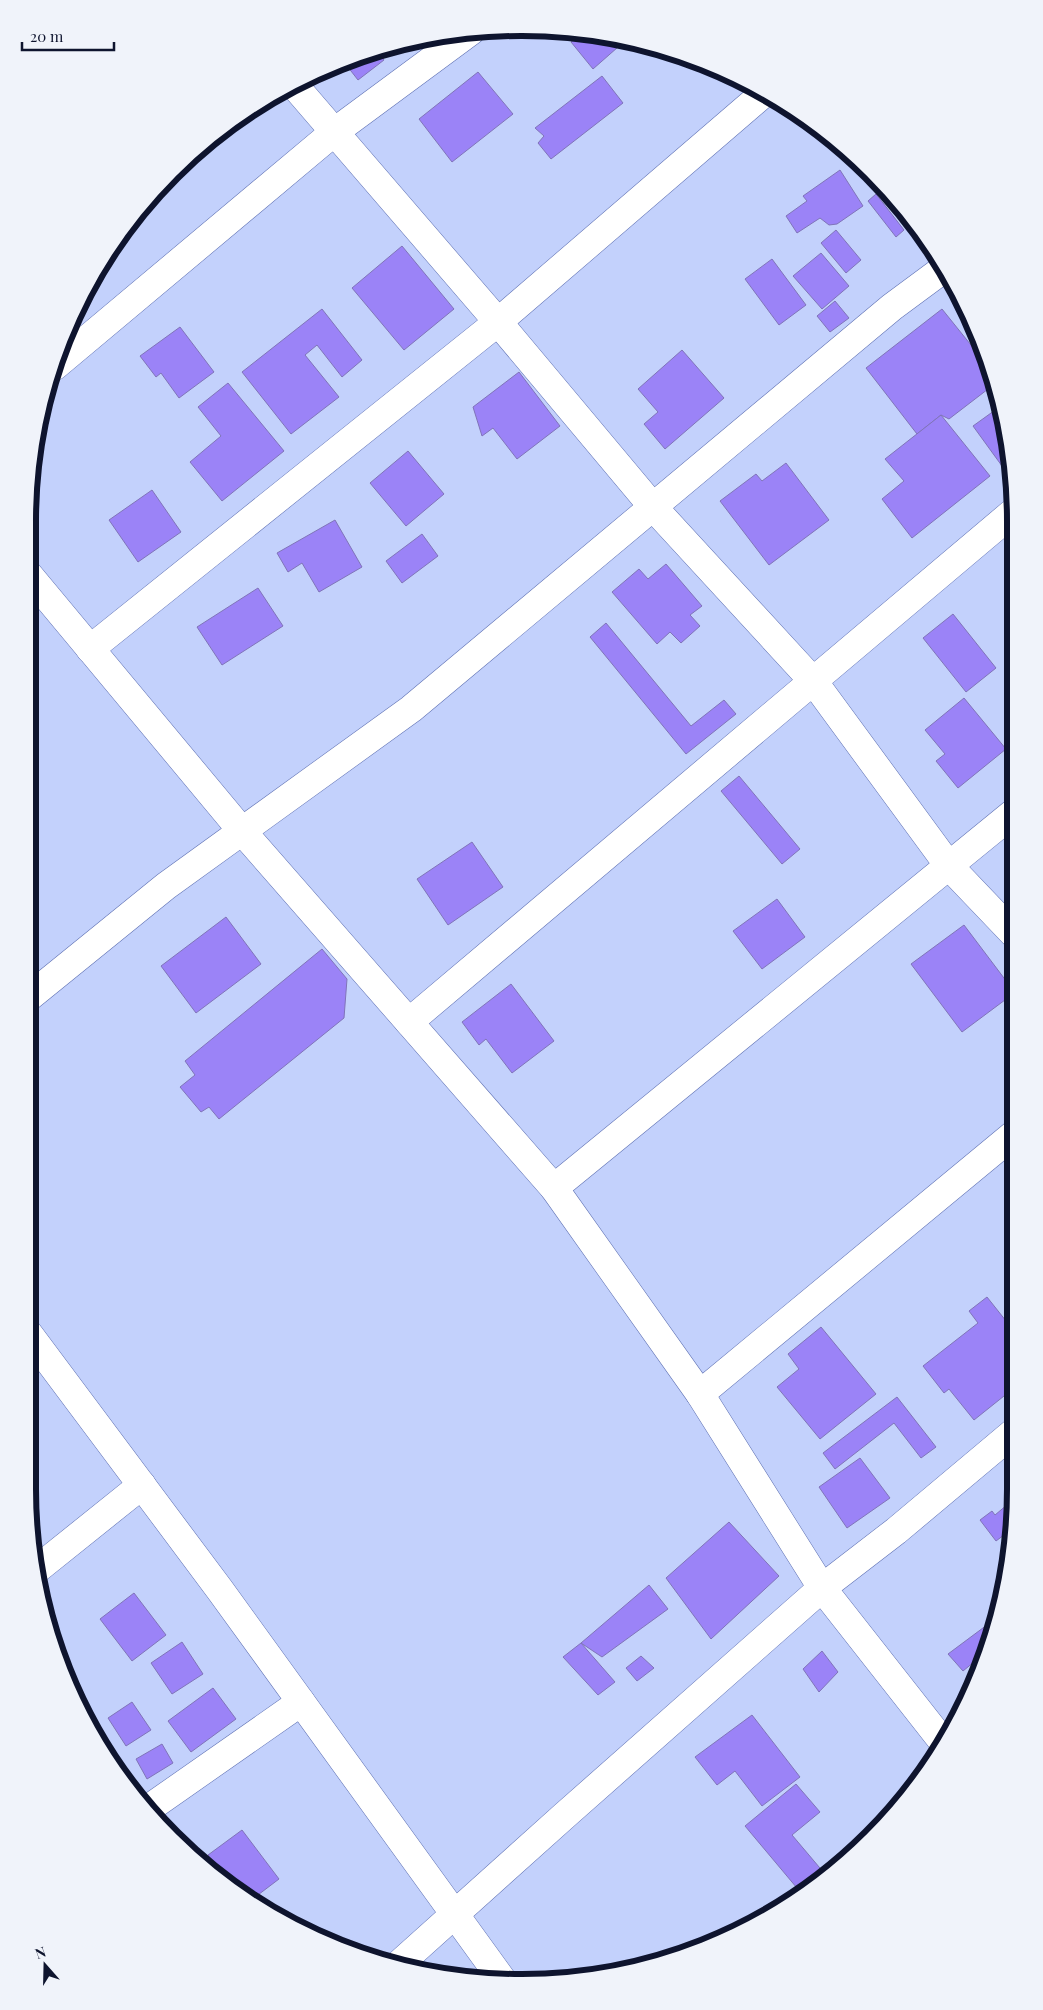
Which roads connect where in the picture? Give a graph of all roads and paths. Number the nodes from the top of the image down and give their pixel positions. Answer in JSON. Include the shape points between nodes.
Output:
{"nodes":[{"id":1,"x":459,"y":40,"type":"edge"},
{"id":2,"x":299,"y":91,"type":"edge"},
{"id":3,"x":758,"y":98,"type":"edge"},
{"id":4,"x":333,"y":133,"type":"junction"},
{"id":5,"x":938,"y":273,"type":"edge"},
{"id":6,"x":498,"y":322,"type":"junction"},
{"id":7,"x":65,"y":358,"type":"edge"},
{"id":8,"x":653,"y":507,"type":"junction"},
{"id":9,"x":1007,"y":518,"type":"edge"},
{"id":10,"x":36,"y":584,"type":"edge"},
{"id":11,"x":90,"y":649,"type":"junction"},
{"id":12,"x":814,"y":682,"type":"junction"},
{"id":13,"x":1007,"y":818,"type":"edge"},
{"id":14,"x":242,"y":831,"type":"junction"},
{"id":15,"x":949,"y":866,"type":"junction"},
{"id":16,"x":1007,"y":928,"type":"edge"},
{"id":17,"x":36,"y":992,"type":"edge"},
{"id":18,"x":409,"y":1022,"type":"junction"},
{"id":19,"x":1007,"y":1140,"type":"edge"},
{"id":20,"x":554,"y":1188,"type":"junction"},
{"id":21,"x":36,"y":1344,"type":"edge"},
{"id":22,"x":700,"y":1394,"type":"junction"},
{"id":23,"x":1007,"y":1438,"type":"edge"},
{"id":24,"x":142,"y":1486,"type":"junction"},
{"id":25,"x":42,"y":1565,"type":"edge"},
{"id":26,"x":822,"y":1588,"type":"junction"},
{"id":27,"x":301,"y":1702,"type":"junction"},
{"id":28,"x":939,"y":1736,"type":"edge"},
{"id":29,"x":154,"y":1805,"type":"edge"},
{"id":30,"x":455,"y":1914,"type":"junction"},
{"id":31,"x":406,"y":1959,"type":"edge"},
{"id":32,"x":497,"y":1973,"type":"edge"}],
"edges":[{"from":1,"to":4,"type":"street"},
{"from":2,"to":4,"type":"street"},
{"from":3,"to":6,"type":"street"},
{"from":4,"to":6,"type":"street"},
{"from":4,"to":7,"type":"street"},
{"from":5,"to":8,"type":"street","via":[[892,307]]},
{"from":6,"to":8,"type":"street"},
{"from":6,"to":11,"type":"street"},
{"from":8,"to":12,"type":"street"},
{"from":8,"to":14,"type":"street","via":[[412,709]]},
{"from":9,"to":12,"type":"street"},
{"from":10,"to":11,"type":"street"},
{"from":11,"to":14,"type":"street"},
{"from":12,"to":15,"type":"street"},
{"from":12,"to":18,"type":"street"},
{"from":13,"to":15,"type":"street"},
{"from":14,"to":17,"type":"street","via":[[166,886]]},
{"from":14,"to":18,"type":"street"},
{"from":15,"to":16,"type":"street"},
{"from":15,"to":20,"type":"street"},
{"from":18,"to":20,"type":"street"},
{"from":19,"to":22,"type":"street"},
{"from":20,"to":22,"type":"street"},
{"from":21,"to":24,"type":"street"},
{"from":22,"to":26,"type":"street"},
{"from":23,"to":26,"type":"street"},
{"from":24,"to":25,"type":"street"},
{"from":24,"to":27,"type":"street"},
{"from":26,"to":28,"type":"street"},
{"from":26,"to":30,"type":"street"},
{"from":27,"to":29,"type":"street"},
{"from":27,"to":30,"type":"street"},
{"from":30,"to":31,"type":"street"},
{"from":30,"to":32,"type":"street"}]}
